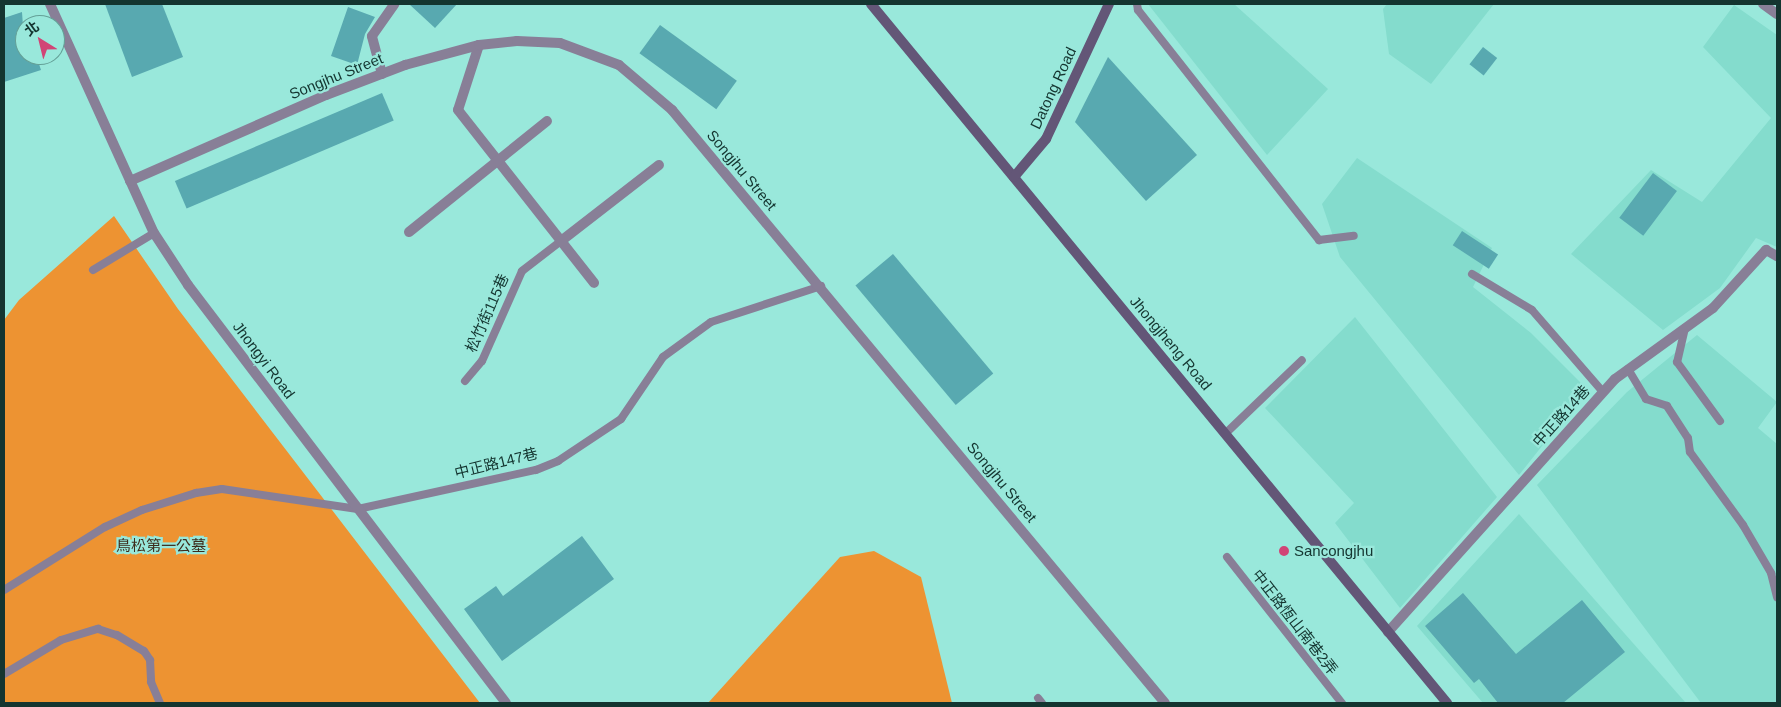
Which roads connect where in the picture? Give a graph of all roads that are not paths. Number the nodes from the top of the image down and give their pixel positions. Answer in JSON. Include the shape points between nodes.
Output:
{"nodes":[{"id":1,"x":50,"y":4,"type":"edge"},
{"id":2,"x":394,"y":4,"type":"edge"},
{"id":3,"x":871,"y":4,"type":"edge"},
{"id":4,"x":1109,"y":4,"type":"edge"},
{"id":5,"x":1137,"y":4,"type":"edge"},
{"id":6,"x":1763,"y":4,"type":"edge"},
{"id":7,"x":1777,"y":14,"type":"edge"},
{"id":8,"x":479,"y":45,"type":"junction"},
{"id":9,"x":382,"y":74,"type":"junction"},
{"id":10,"x":547,"y":120,"type":"dead end"},
{"id":11,"x":497,"y":162,"type":"junction"},
{"id":12,"x":659,"y":165,"type":"dead end"},
{"id":13,"x":1014,"y":177,"type":"junction"},
{"id":14,"x":130,"y":181,"type":"junction"},
{"id":15,"x":409,"y":232,"type":"dead end"},
{"id":16,"x":154,"y":233,"type":"junction"},
{"id":17,"x":1354,"y":236,"type":"dead end"},
{"id":18,"x":561,"y":241,"type":"junction"},
{"id":19,"x":1777,"y":256,"type":"edge"},
{"id":20,"x":93,"y":270,"type":"dead end"},
{"id":21,"x":1472,"y":274,"type":"dead end"},
{"id":22,"x":594,"y":283,"type":"dead end"},
{"id":23,"x":821,"y":286,"type":"junction"},
{"id":24,"x":1685,"y":328,"type":"junction"},
{"id":25,"x":1302,"y":360,"type":"dead end"},
{"id":26,"x":1628,"y":369,"type":"junction"},
{"id":27,"x":465,"y":381,"type":"dead end"},
{"id":28,"x":1603,"y":392,"type":"junction"},
{"id":29,"x":1720,"y":421,"type":"dead end"},
{"id":30,"x":1226,"y":433,"type":"junction"},
{"id":31,"x":358,"y":509,"type":"junction"},
{"id":32,"x":1227,"y":557,"type":"dead end"},
{"id":33,"x":4,"y":590,"type":"edge"},
{"id":34,"x":1777,"y":597,"type":"edge"},
{"id":35,"x":1388,"y":632,"type":"junction"},
{"id":36,"x":4,"y":674,"type":"edge"},
{"id":37,"x":160,"y":703,"type":"edge"},
{"id":38,"x":506,"y":703,"type":"edge"},
{"id":39,"x":1165,"y":703,"type":"edge"},
{"id":40,"x":1342,"y":703,"type":"edge"},
{"id":41,"x":1447,"y":703,"type":"edge"}],
"edges":[{"from":1,"to":14,"type":"street","name":"Jhongyi Road"},
{"from":2,"to":9,"type":"street","via":[[372,36]]},
{"from":3,"to":13,"type":"main road","name":"Jhongjheng Road"},
{"from":4,"to":13,"type":"main road","name":"Datong Road","via":[[1046,139]]},
{"from":5,"to":17,"type":"lane","via":[[1138,10],[1318,240]]},
{"from":6,"to":7,"type":"street"},
{"from":8,"to":9,"type":"street","name":"Songjhu Street"},
{"from":8,"to":11,"type":"street","via":[[458,110]]},
{"from":8,"to":23,"type":"street","name":"Songjhu Street","via":[[517,40],[560,43],[619,65],[672,110]]},
{"from":9,"to":14,"type":"street","name":"Songjhu Street","via":[[326,95]]},
{"from":10,"to":11,"type":"street"},
{"from":11,"to":15,"type":"street"},
{"from":11,"to":18,"type":"street"},
{"from":12,"to":18,"type":"street","name":"松竹街115巷"},
{"from":13,"to":30,"type":"main road","name":"Jhongjheng Road"},
{"from":14,"to":16,"type":"street","name":"Jhongyi Road"},
{"from":16,"to":20,"type":"lane"},
{"from":16,"to":31,"type":"street","name":"Jhongyi Road","via":[[188,285]]},
{"from":18,"to":22,"type":"street"},
{"from":18,"to":27,"type":"lane","name":"松竹街115巷","via":[[522,270],[482,361]]},
{"from":19,"to":24,"type":"street","name":"中正路14巷","via":[[1766,250],[1713,308]]},
{"from":21,"to":28,"type":"lane","via":[[1532,310]]},
{"from":23,"to":31,"type":"lane","name":"中正路147巷","via":[[711,322],[663,357],[621,419],[558,460],[536,470]]},
{"from":23,"to":39,"type":"street","name":"Songjhu Street"},
{"from":24,"to":26,"type":"street","name":"中正路14巷"},
{"from":24,"to":29,"type":"lane","via":[[1677,362]]},
{"from":25,"to":30,"type":"lane"},
{"from":26,"to":28,"type":"street","name":"中正路14巷"},
{"from":26,"to":34,"type":"lane","via":[[1646,399],[1667,406],[1688,438],[1690,452],[1744,525],[1771,573]]},
{"from":28,"to":35,"type":"street","name":"中正路14巷"},
{"from":30,"to":35,"type":"main road","name":"Jhongjheng Road"},
{"from":31,"to":33,"type":"lane","via":[[222,489],[196,493],[142,510],[105,527]]},
{"from":31,"to":38,"type":"street","name":"Jhongyi Road"},
{"from":32,"to":40,"type":"lane","name":"中正路恆山南巷2弄"},
{"from":35,"to":41,"type":"main road","name":"Jhongjheng Road"},
{"from":36,"to":37,"type":"lane","via":[[61,640],[98,629],[117,634],[144,651],[150,660],[151,682]]}]}
